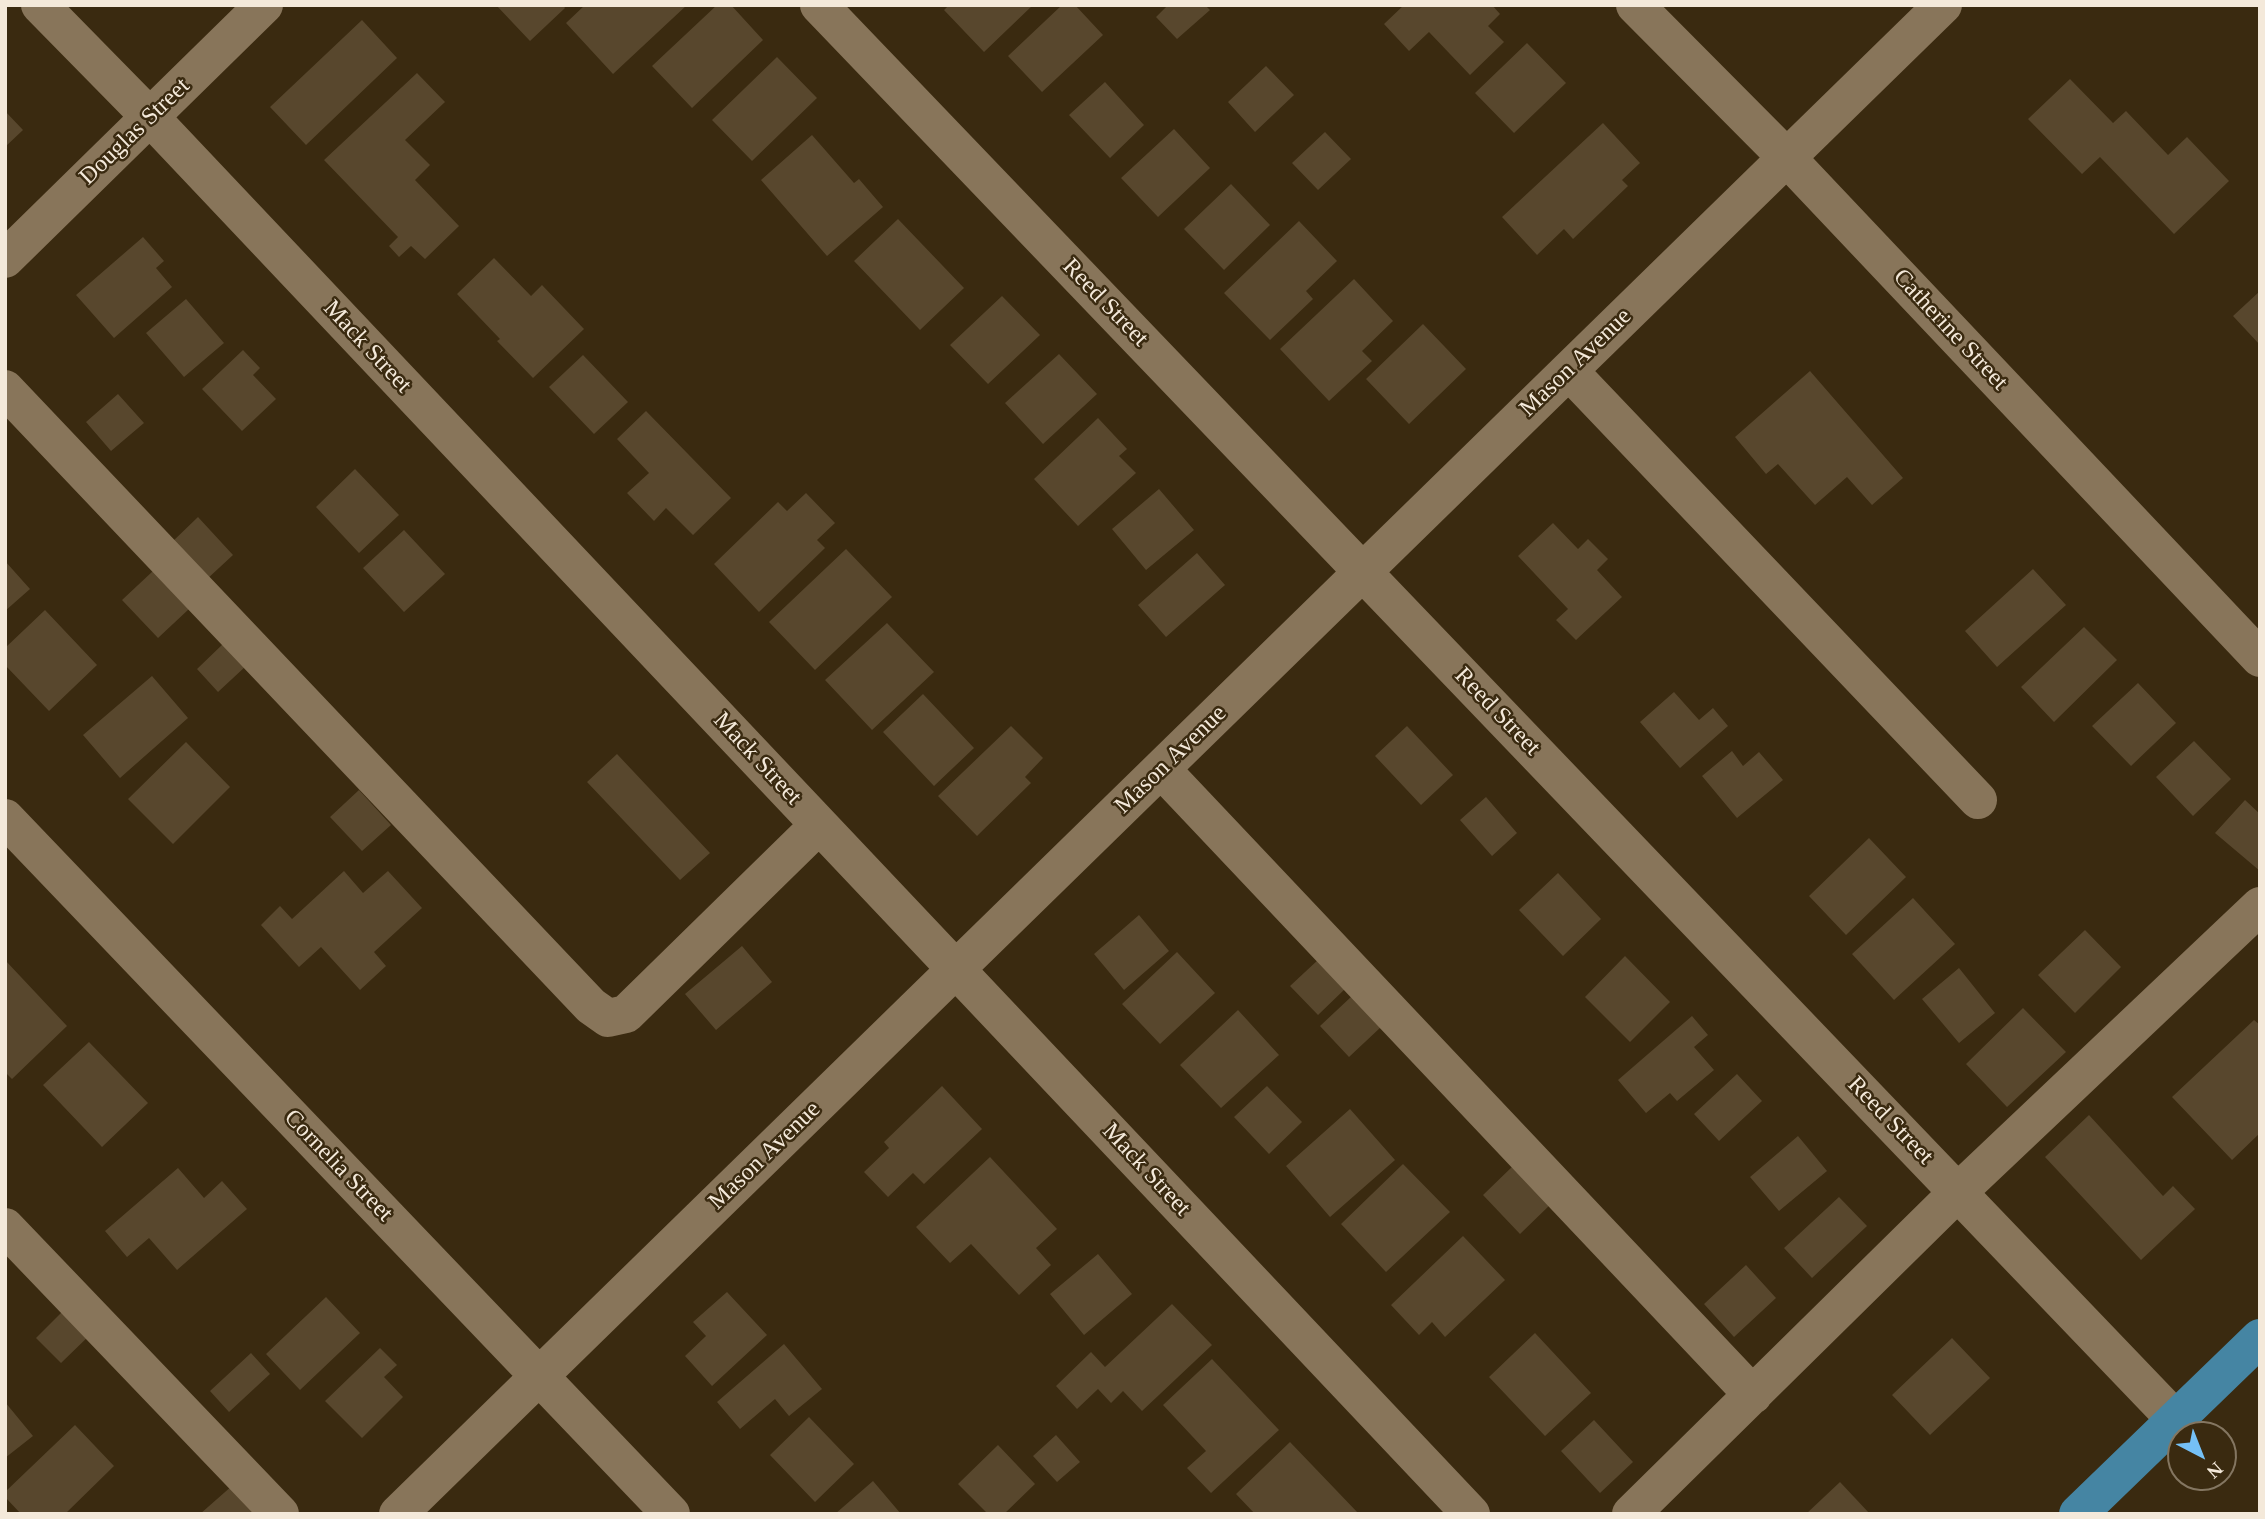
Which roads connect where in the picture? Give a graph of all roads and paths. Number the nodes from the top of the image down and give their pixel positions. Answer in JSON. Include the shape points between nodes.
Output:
{"nodes":[{"id":1,"x":40,"y":5,"type":"edge"},
{"id":2,"x":264,"y":5,"type":"edge"},
{"id":3,"x":819,"y":5,"type":"edge"},
{"id":4,"x":1635,"y":5,"type":"edge"},
{"id":5,"x":1943,"y":5,"type":"edge"},
{"id":6,"x":150,"y":117,"type":"junction"},
{"id":7,"x":1787,"y":158,"type":"junction"},
{"id":8,"x":5,"y":259,"type":"edge"},
{"id":9,"x":1569,"y":371,"type":"junction"},
{"id":10,"x":5,"y":389,"type":"edge"},
{"id":11,"x":1363,"y":573,"type":"junction"},
{"id":12,"x":2260,"y":658,"type":"edge"},
{"id":13,"x":1161,"y":769,"type":"junction"},
{"id":14,"x":1978,"y":800,"type":"dead end"},
{"id":15,"x":5,"y":818,"type":"edge"},
{"id":16,"x":819,"y":825,"type":"junction"},
{"id":17,"x":2260,"y":906,"type":"edge"},
{"id":18,"x":956,"y":970,"type":"junction"},
{"id":19,"x":1958,"y":1192,"type":"junction"},
{"id":20,"x":5,"y":1227,"type":"edge"},
{"id":21,"x":2260,"y":1338,"type":"edge"},
{"id":22,"x":540,"y":1376,"type":"junction"},
{"id":23,"x":1753,"y":1395,"type":"junction"},
{"id":24,"x":2175,"y":1419,"type":"junction"},
{"id":25,"x":280,"y":1514,"type":"edge"},
{"id":26,"x":398,"y":1514,"type":"edge"},
{"id":27,"x":671,"y":1514,"type":"edge"},
{"id":28,"x":1471,"y":1514,"type":"edge"},
{"id":29,"x":1631,"y":1514,"type":"edge"},
{"id":30,"x":2078,"y":1514,"type":"edge"}],
"edges":[{"from":1,"to":6,"type":"street","name":"Mack Street"},
{"from":2,"to":6,"type":"street","name":"Douglas Street"},
{"from":3,"to":11,"type":"street","name":"Reed Street"},
{"from":4,"to":7,"type":"street","name":"Catherine Street"},
{"from":5,"to":7,"type":"street","name":"Mason Avenue"},
{"from":6,"to":8,"type":"street","name":"Douglas Street"},
{"from":6,"to":16,"type":"street","name":"Mack Street"},
{"from":7,"to":9,"type":"street","name":"Mason Avenue"},
{"from":7,"to":12,"type":"street","name":"Catherine Street"},
{"from":9,"to":11,"type":"street","name":"Mason Avenue"},
{"from":9,"to":14,"type":"street"},
{"from":10,"to":16,"type":"street","via":[[591,1006],[608,1018],[626,1014]]},
{"from":11,"to":13,"type":"street","name":"Mason Avenue"},
{"from":11,"to":19,"type":"street","name":"Reed Street"},
{"from":13,"to":18,"type":"street","name":"Mason Avenue"},
{"from":13,"to":23,"type":"street"},
{"from":15,"to":22,"type":"street","name":"Cornelia Street"},
{"from":16,"to":18,"type":"street","name":"Mack Street"},
{"from":17,"to":19,"type":"street"},
{"from":18,"to":22,"type":"street","name":"Mason Avenue"},
{"from":18,"to":28,"type":"street","name":"Mack Street"},
{"from":19,"to":23,"type":"street"},
{"from":19,"to":24,"type":"street","name":"Reed Street"},
{"from":20,"to":25,"type":"street"},
{"from":21,"to":24,"type":"main road"},
{"from":22,"to":26,"type":"street","name":"Mason Avenue"},
{"from":22,"to":27,"type":"street","name":"Cornelia Street"},
{"from":23,"to":29,"type":"street"},
{"from":24,"to":30,"type":"main road"}]}
